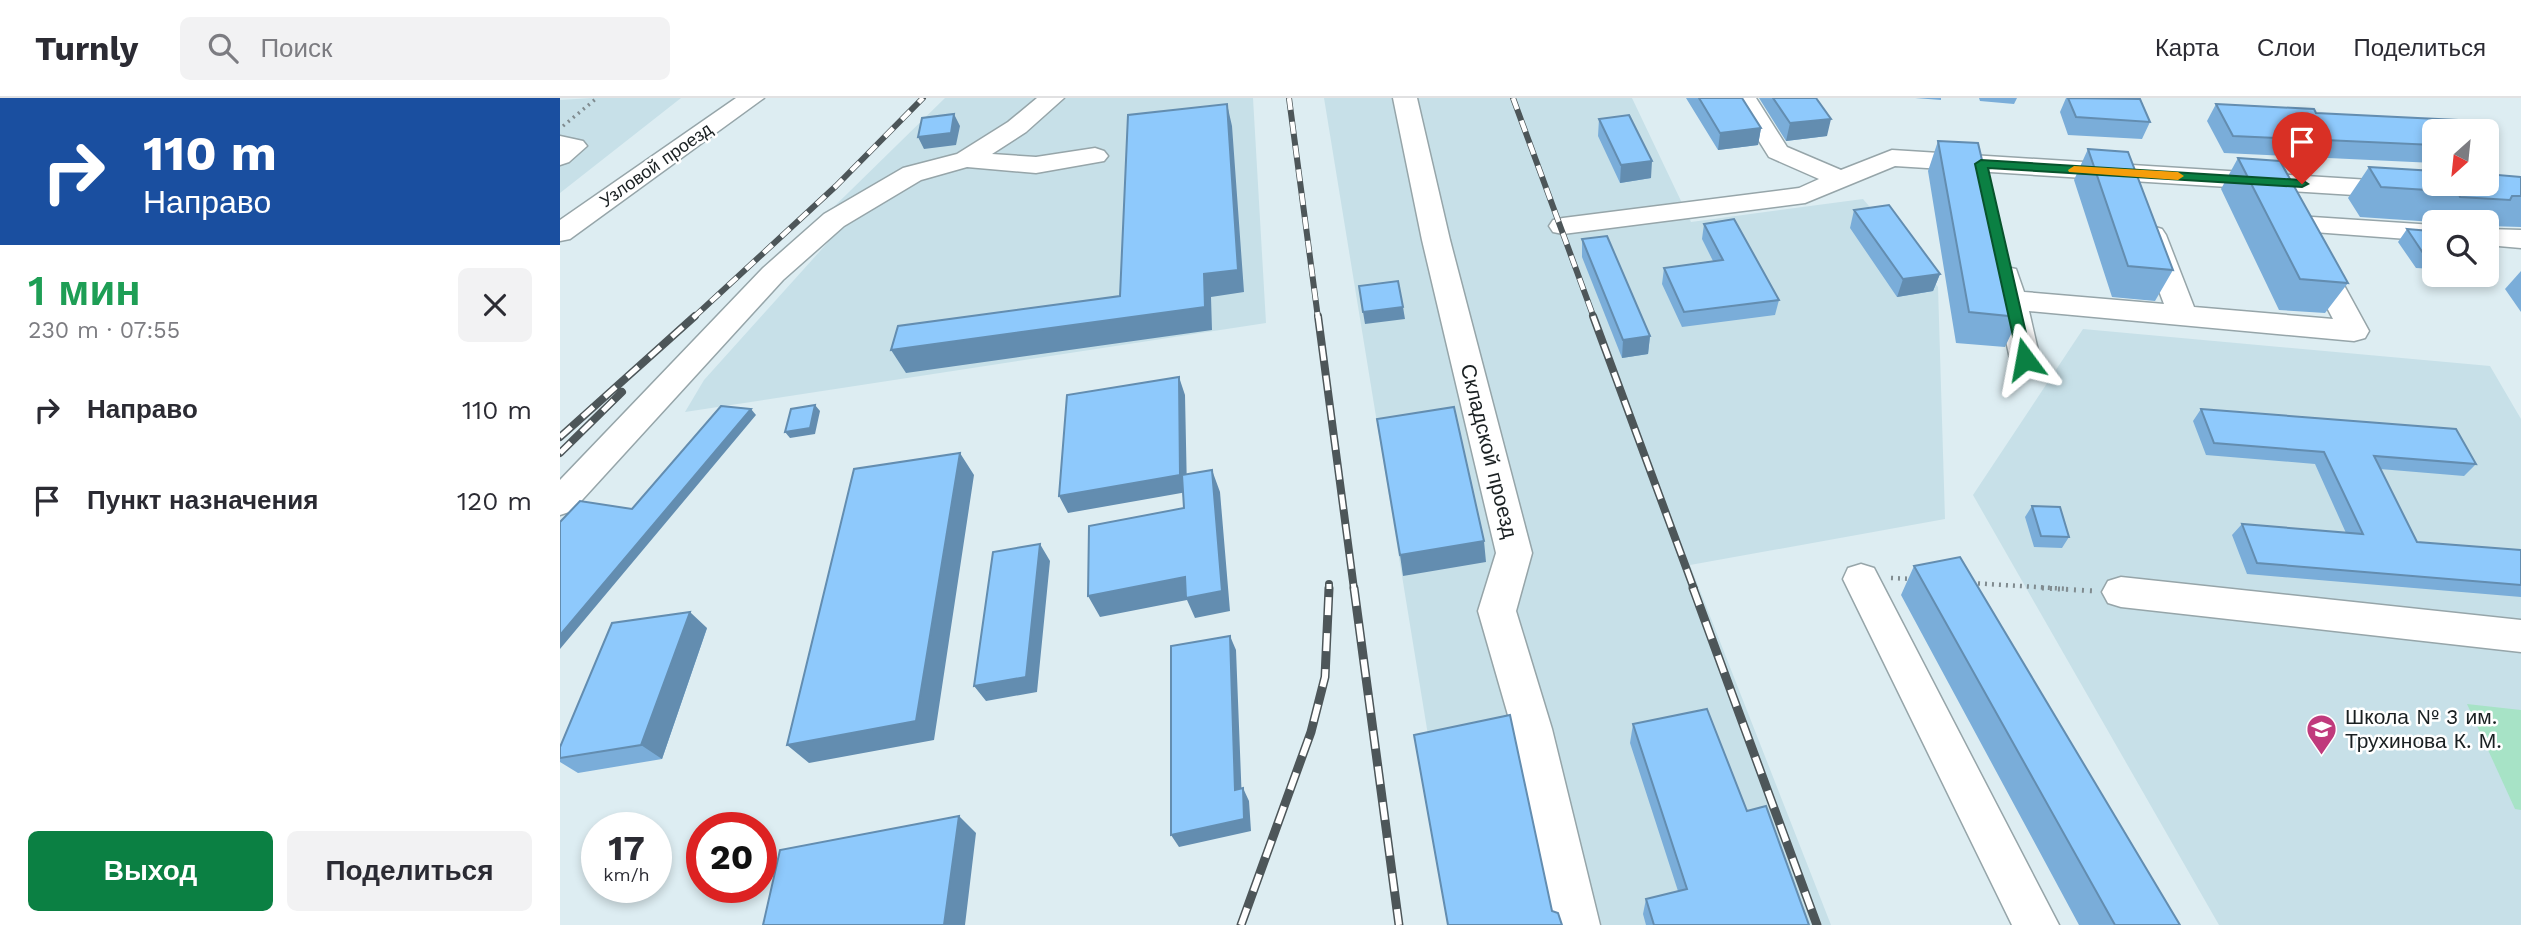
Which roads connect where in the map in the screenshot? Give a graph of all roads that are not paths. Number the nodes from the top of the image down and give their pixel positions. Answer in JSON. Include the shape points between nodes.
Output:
{"nodes":[{"id":1,"x":752,"y":98,"type":"edge"},
{"id":2,"x":1052,"y":98,"type":"edge"},
{"id":3,"x":1405,"y":98,"type":"edge"},
{"id":4,"x":1744,"y":98,"type":"edge"},
{"id":5,"x":560,"y":144,"type":"edge"},
{"id":6,"x":1095,"y":156,"type":"dead end"},
{"id":7,"x":560,"y":157,"type":"edge"},
{"id":8,"x":966,"y":159,"type":"junction"},
{"id":9,"x":1840,"y":180,"type":"junction"},
{"id":10,"x":2274,"y":182,"type":"junction"},
{"id":11,"x":2422,"y":191,"type":"edge"},
{"id":12,"x":2136,"y":195,"type":"junction"},
{"id":13,"x":2297,"y":224,"type":"junction"},
{"id":14,"x":1563,"y":226,"type":"dead end"},
{"id":15,"x":2422,"y":232,"type":"edge"},
{"id":16,"x":560,"y":233,"type":"edge"},
{"id":17,"x":2499,"y":238,"type":"edge"},
{"id":18,"x":2521,"y":239,"type":"edge"},
{"id":19,"x":1999,"y":246,"type":"edge"},
{"id":20,"x":2012,"y":300,"type":"junction"},
{"id":21,"x":2183,"y":316,"type":"junction"},
{"id":22,"x":2025,"y":359,"type":"dead end"},
{"id":23,"x":560,"y":502,"type":"edge"},
{"id":24,"x":1861,"y":579,"type":"road end"},
{"id":25,"x":2121,"y":593,"type":"road end"},
{"id":26,"x":2521,"y":636,"type":"edge"},
{"id":27,"x":1577,"y":925,"type":"edge"},
{"id":28,"x":2036,"y":925,"type":"edge"}],
"edges":[{"from":1,"to":16,"type":"street","name":"Узловой проезд"},
{"from":2,"to":8,"type":"street"},
{"from":3,"to":27,"type":"street","name":"Складской проезд","via":[[1514,552],[1497,611],[1532,729]]},
{"from":4,"to":9,"type":"street","via":[[1778,152]]},
{"from":5,"to":7,"type":"street","via":[[574,145]]},
{"from":6,"to":8,"type":"street","via":[[1036,165]]},
{"from":8,"to":23,"type":"street","via":[[912,174],[834,220],[773,274]]},
{"from":9,"to":12,"type":"street","via":[[1892,158],[1984,177]]},
{"from":9,"to":14,"type":"street","via":[[1804,195]]},
{"from":10,"to":11,"type":"street"},
{"from":10,"to":12,"type":"street"},
{"from":10,"to":13,"type":"street"},
{"from":12,"to":21,"type":"street"},
{"from":13,"to":15,"type":"street"},
{"from":13,"to":21,"type":"street","via":[[2354,331]]},
{"from":17,"to":18,"type":"street"},
{"from":19,"to":20,"type":"street"},
{"from":20,"to":21,"type":"street"},
{"from":20,"to":22,"type":"street"},
{"from":24,"to":28,"type":"street"},
{"from":25,"to":26,"type":"street"}]}
